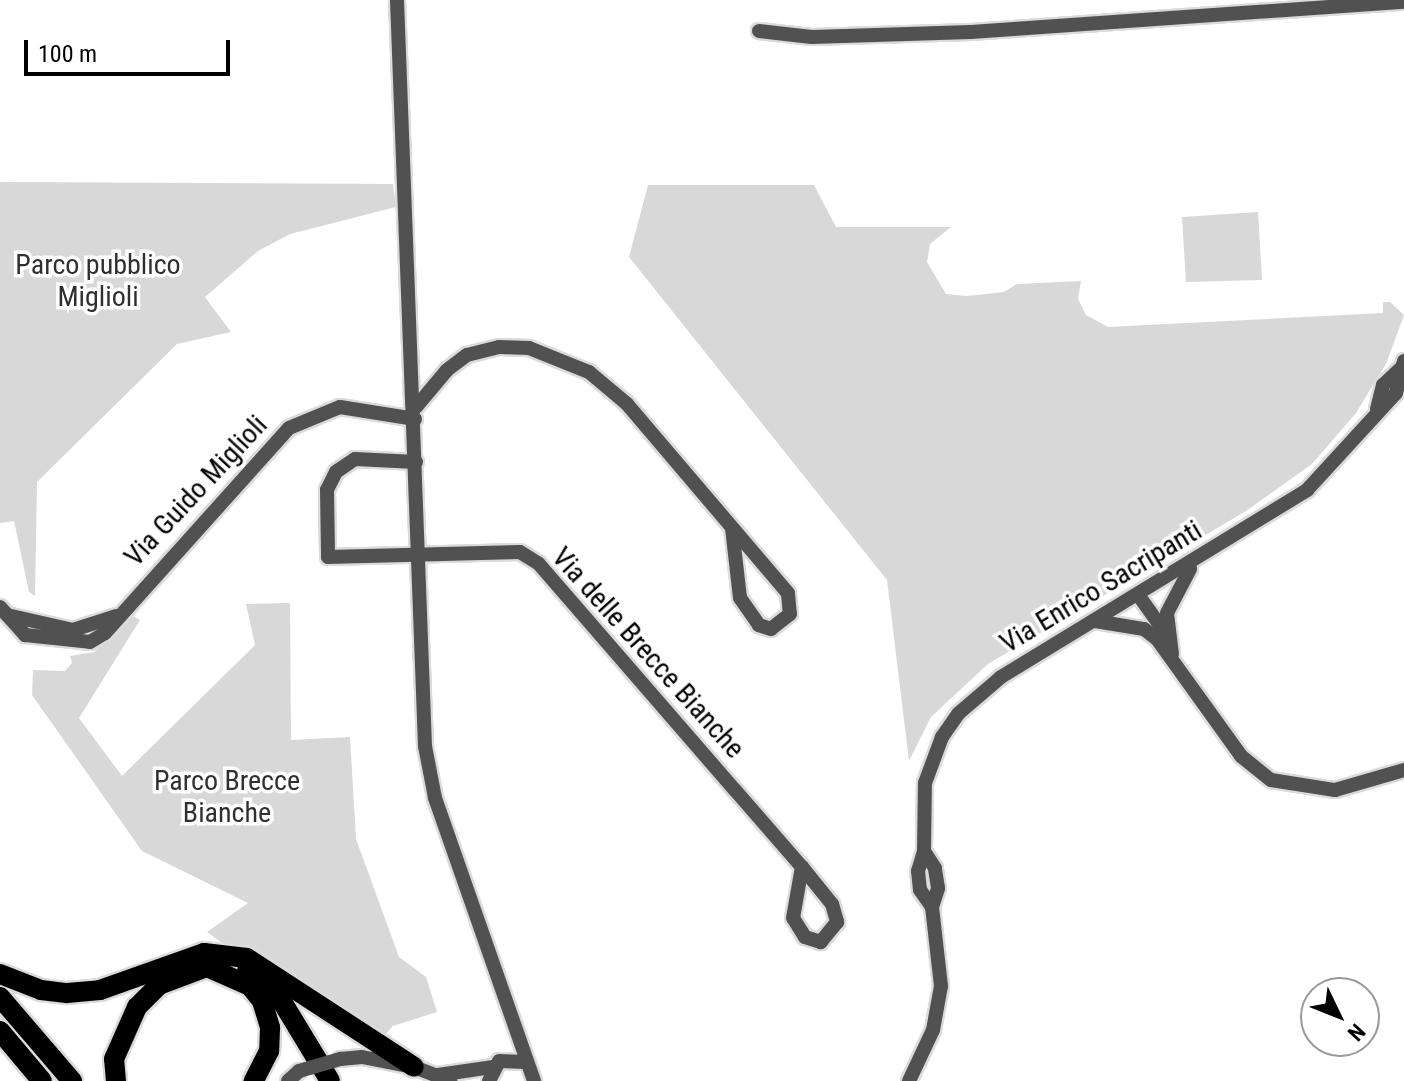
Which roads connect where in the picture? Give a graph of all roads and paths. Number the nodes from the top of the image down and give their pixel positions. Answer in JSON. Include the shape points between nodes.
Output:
{"nodes":[{"id":1,"x":397,"y":0,"type":"edge"},
{"id":2,"x":1404,"y":2,"type":"edge"},
{"id":3,"x":759,"y":31,"type":"dead end"},
{"id":4,"x":1402,"y":364,"type":"edge"},
{"id":5,"x":415,"y":413,"type":"junction"},
{"id":6,"x":416,"y":462,"type":"junction"},
{"id":7,"x":732,"y":528,"type":"junction"},
{"id":8,"x":418,"y":555,"type":"junction"},
{"id":9,"x":1192,"y":565,"type":"junction"},
{"id":10,"x":1139,"y":596,"type":"junction"},
{"id":11,"x":4,"y":611,"type":"edge"},
{"id":12,"x":1095,"y":621,"type":"junction"},
{"id":13,"x":1163,"y":638,"type":"junction"},
{"id":14,"x":1404,"y":770,"type":"edge"},
{"id":15,"x":802,"y":867,"type":"junction"},
{"id":16,"x":205,"y":966,"type":"junction"},
{"id":17,"x":0,"y":974,"type":"edge"},
{"id":18,"x":0,"y":997,"type":"edge"},
{"id":19,"x":513,"y":1027,"type":"junction"},
{"id":20,"x":0,"y":1031,"type":"edge"},
{"id":21,"x":507,"y":1058,"type":"junction"},
{"id":22,"x":526,"y":1062,"type":"junction"},
{"id":23,"x":414,"y":1067,"type":"junction"},
{"id":24,"x":491,"y":1074,"type":"edge"},
{"id":25,"x":294,"y":1076,"type":"edge"},
{"id":26,"x":443,"y":1078,"type":"edge"},
{"id":27,"x":42,"y":1081,"type":"edge"},
{"id":28,"x":72,"y":1081,"type":"edge"},
{"id":29,"x":116,"y":1081,"type":"edge"},
{"id":30,"x":254,"y":1081,"type":"edge"},
{"id":31,"x":330,"y":1081,"type":"edge"},
{"id":32,"x":534,"y":1081,"type":"edge"},
{"id":33,"x":909,"y":1081,"type":"edge"}],
"edges":[{"from":1,"to":5,"type":"street"},
{"from":2,"to":3,"type":"street","via":[[971,32],[812,37]]},
{"from":4,"to":9,"type":"street","name":"Via Enrico Sacripanti","via":[[1381,389],[1377,409],[1307,490]]},
{"from":5,"to":6,"type":"street"},
{"from":5,"to":7,"type":"street","via":[[467,355],[499,347],[550,354],[610,387]]},
{"from":5,"to":11,"type":"street","name":"Via Guido Miglioli","via":[[340,407],[312,414],[289,428],[117,616],[73,630]]},
{"from":6,"to":8,"type":"street"},
{"from":6,"to":8,"type":"street","name":"Via delle Brecce Bianche","via":[[371,459],[345,464],[329,482],[326,502],[328,557]]},
{"from":7,"to":7,"type":"street","via":[[740,598],[759,625],[771,629],[790,614],[788,593]]},
{"from":8,"to":15,"type":"street","name":"Via delle Brecce Bianche","via":[[520,552],[539,564]]},
{"from":8,"to":19,"type":"street","via":[[421,708],[432,786]]},
{"from":9,"to":10,"type":"street","name":"Via Enrico Sacripanti"},
{"from":9,"to":13,"type":"street","via":[[1167,613]]},
{"from":10,"to":12,"type":"street","name":"Via Enrico Sacripanti"},
{"from":10,"to":13,"type":"street"},
{"from":12,"to":13,"type":"street","via":[[1144,629]]},
{"from":12,"to":33,"type":"street","name":"Via Enrico Sacripanti","via":[[1001,677],[959,713],[942,737],[925,783],[924,851],[935,868],[938,888],[932,907],[941,986],[933,1030]]},
{"from":13,"to":14,"type":"street","via":[[1224,736],[1271,780],[1335,790]]},
{"from":15,"to":15,"type":"street","name":"Via delle Brecce Bianche","via":[[793,918],[805,937],[821,942],[834,932],[837,913]]},
{"from":16,"to":29,"type":"highway","via":[[159,985],[137,1007],[118,1046]]},
{"from":16,"to":30,"type":"highway","via":[[239,979],[262,1001],[270,1028],[269,1051]]},
{"from":16,"to":31,"type":"highway","via":[[231,965],[258,975],[278,995]]},
{"from":17,"to":23,"type":"highway","via":[[41,990],[67,993],[100,990],[204,953],[247,958]]},
{"from":18,"to":28,"type":"highway"},
{"from":19,"to":21,"type":"street"},
{"from":19,"to":22,"type":"street"},
{"from":20,"to":27,"type":"highway"},
{"from":21,"to":22,"type":"street"},
{"from":21,"to":24,"type":"street"},
{"from":22,"to":32,"type":"street"},
{"from":23,"to":25,"type":"street","bridge":true,"via":[[362,1057]]},
{"from":23,"to":26,"type":"street"},
{"from":24,"to":26,"type":"street"}]}
